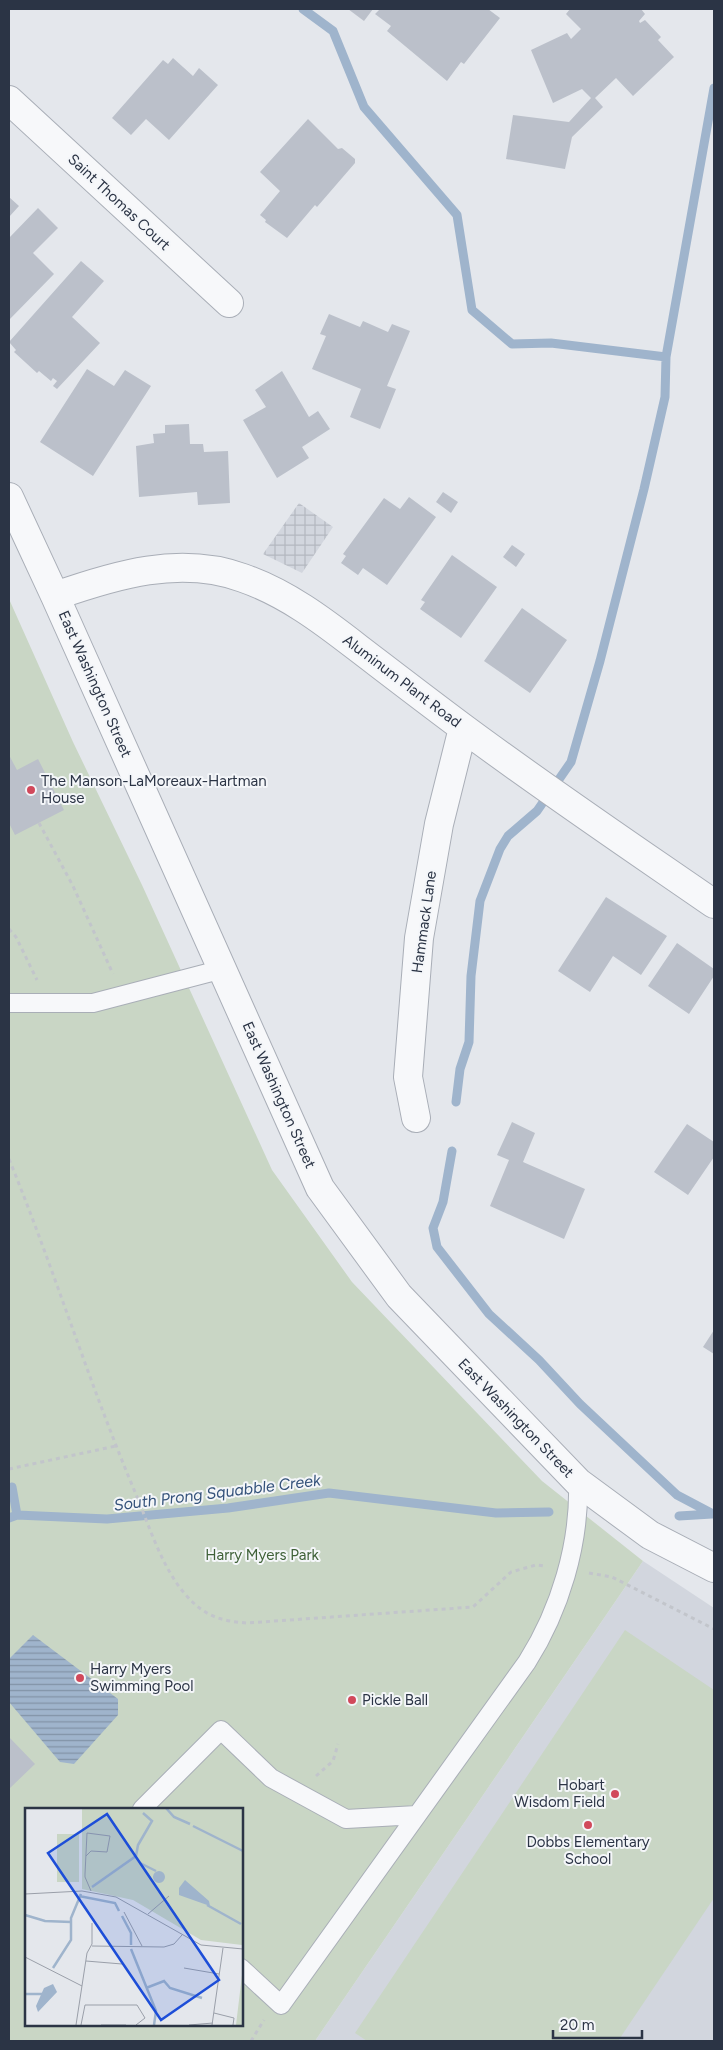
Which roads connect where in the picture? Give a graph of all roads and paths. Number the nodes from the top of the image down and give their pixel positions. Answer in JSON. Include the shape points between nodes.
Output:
{"nodes":[{"id":1,"x":9,"y":100,"type":"edge"},
{"id":2,"x":229,"y":303,"type":"dead end"},
{"id":3,"x":9,"y":497,"type":"edge"},
{"id":4,"x":55,"y":596,"type":"junction"},
{"id":5,"x":463,"y":728,"type":"junction"},
{"id":6,"x":39,"y":823,"type":"dead end"},
{"id":7,"x":714,"y":904,"type":"edge"},
{"id":8,"x":9,"y":929,"type":"edge"},
{"id":9,"x":222,"y":969,"type":"junction"},
{"id":10,"x":123,"y":995,"type":"junction"},
{"id":11,"x":9,"y":1003,"type":"edge"},
{"id":12,"x":48,"y":1003,"type":"junction"},
{"id":13,"x":416,"y":1118,"type":"dead end"},
{"id":14,"x":9,"y":1159,"type":"edge"},
{"id":15,"x":116,"y":1446,"type":"junction"},
{"id":16,"x":9,"y":1469,"type":"edge"},
{"id":17,"x":578,"y":1482,"type":"junction"},
{"id":18,"x":714,"y":1568,"type":"edge"},
{"id":19,"x":566,"y":1570,"type":"junction"},
{"id":20,"x":714,"y":1629,"type":"edge"},
{"id":21,"x":338,"y":1744,"type":"dead end"},
{"id":22,"x":303,"y":1795,"type":"junction"},
{"id":23,"x":143,"y":1808,"type":"edge"},
{"id":24,"x":417,"y":1815,"type":"junction"},
{"id":25,"x":242,"y":1969,"type":"edge"}],
"edges":[{"from":1,"to":2,"type":"street","name":"Saint Thomas Court"},
{"from":3,"to":4,"type":"street","name":"East Washington Street"},
{"from":4,"to":5,"type":"street","name":"Aluminum Plant Road","via":[[106,578],[143,570],[177,568],[242,577],[307,609]]},
{"from":4,"to":9,"type":"street","name":"East Washington Street"},
{"from":5,"to":7,"type":"street","name":"Aluminum Plant Road"},
{"from":5,"to":13,"type":"street","name":"Hammack Lane","via":[[440,824],[419,938],[408,1077]]},
{"from":6,"to":10,"type":"path","via":[[73,886]]},
{"from":8,"to":12,"type":"path","via":[[16,936]]},
{"from":9,"to":10,"type":"lane"},
{"from":9,"to":17,"type":"street","name":"East Washington Street","via":[[320,1188],[399,1296]]},
{"from":10,"to":12,"type":"lane","via":[[93,1003]]},
{"from":11,"to":12,"type":"lane"},
{"from":14,"to":15,"type":"path","via":[[42,1238]]},
{"from":15,"to":16,"type":"path"},
{"from":15,"to":19,"type":"path","via":[[173,1578],[185,1594],[219,1620],[247,1623],[473,1607],[511,1572],[536,1565]]},
{"from":17,"to":18,"type":"street","name":"East Washington Street","via":[[650,1535]]},
{"from":17,"to":19,"type":"lane","via":[[579,1506]]},
{"from":19,"to":20,"type":"path","via":[[612,1577]]},
{"from":19,"to":24,"type":"lane","via":[[543,1636]]},
{"from":21,"to":22,"type":"path","via":[[333,1761],[316,1775]]},
{"from":22,"to":23,"type":"lane","via":[[271,1778],[221,1730]]},
{"from":22,"to":24,"type":"lane","via":[[346,1820]]},
{"from":24,"to":25,"type":"lane","via":[[281,2004]]}]}
